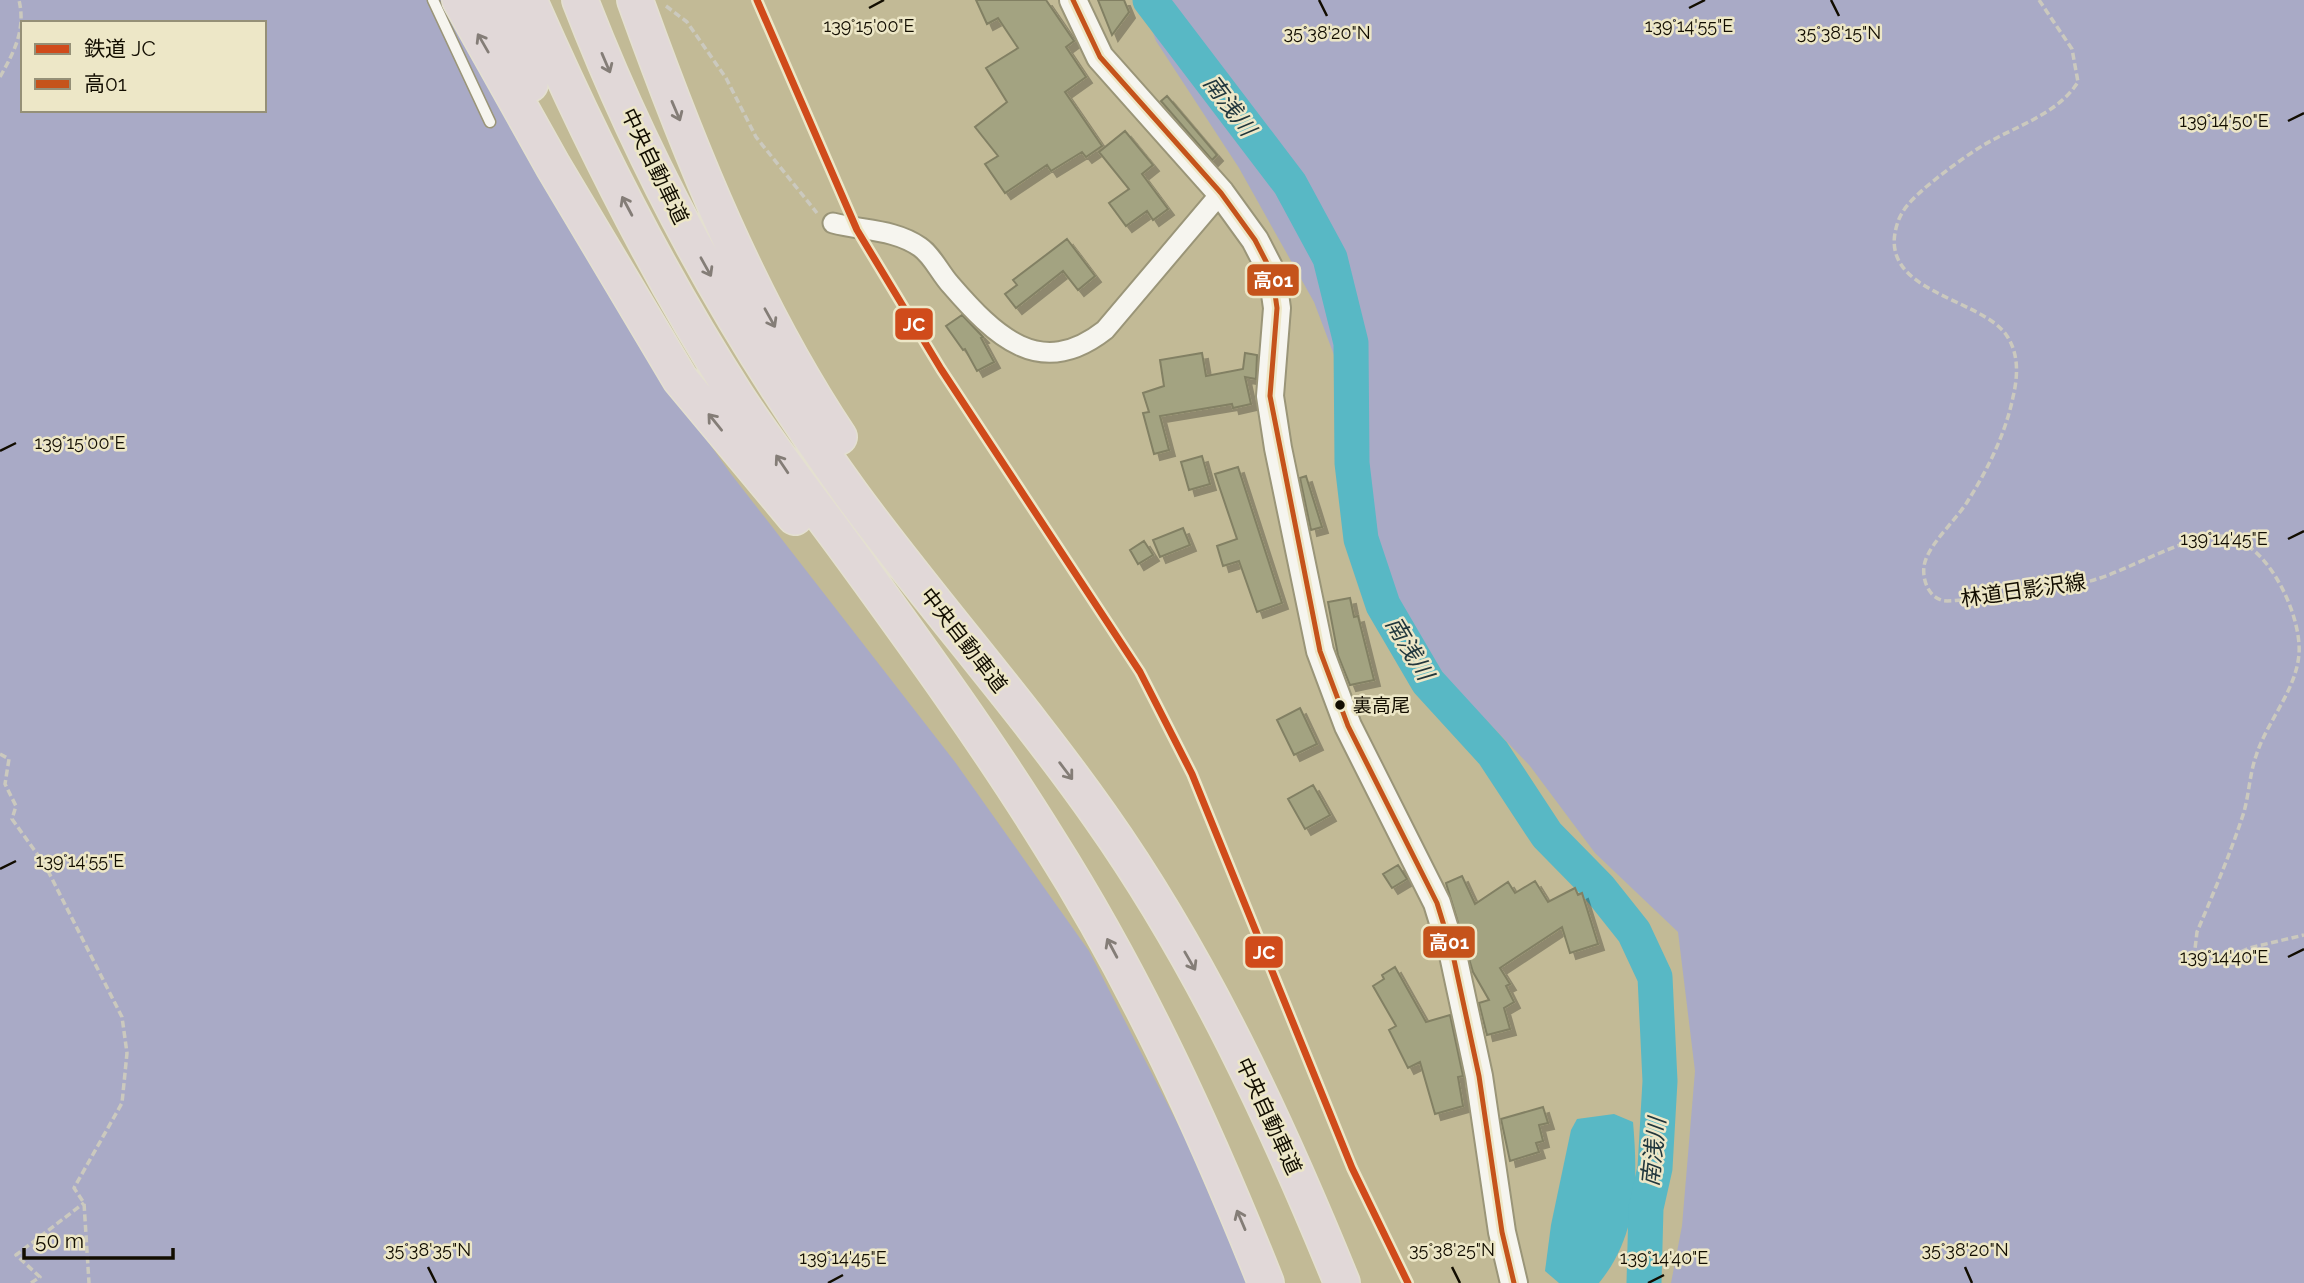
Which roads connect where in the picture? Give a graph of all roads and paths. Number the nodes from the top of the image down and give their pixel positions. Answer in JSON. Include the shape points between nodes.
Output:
{"nodes":[{"id":1,"x":19,"y":0,"type":"edge"},
{"id":2,"x":433,"y":0,"type":"edge"},
{"id":3,"x":460,"y":0,"type":"edge"},
{"id":4,"x":493,"y":0,"type":"edge"},
{"id":5,"x":529,"y":0,"type":"edge"},
{"id":6,"x":580,"y":0,"type":"edge"},
{"id":7,"x":643,"y":0,"type":"edge"},
{"id":8,"x":1073,"y":0,"type":"edge"},
{"id":9,"x":2039,"y":0,"type":"edge"},
{"id":10,"x":0,"y":77,"type":"edge"},
{"id":11,"x":490,"y":122,"type":"dead end"},
{"id":12,"x":1221,"y":193,"type":"junction"},
{"id":13,"x":833,"y":223,"type":"joint"},
{"id":14,"x":605,"y":250,"type":"junction"},
{"id":15,"x":1040,"y":737,"type":"junction"},
{"id":16,"x":0,"y":754,"type":"edge"},
{"id":17,"x":1048,"y":839,"type":"junction"},
{"id":18,"x":2304,"y":935,"type":"edge"},
{"id":19,"x":83,"y":1203,"type":"junction"},
{"id":20,"x":31,"y":1283,"type":"edge"},
{"id":21,"x":89,"y":1283,"type":"edge"},
{"id":22,"x":1266,"y":1283,"type":"edge"},
{"id":23,"x":1342,"y":1283,"type":"edge"},
{"id":24,"x":1514,"y":1283,"type":"edge"}],
"edges":[{"from":1,"to":10,"type":"path","via":[[22,12],[17,47]]},
{"from":2,"to":11,"type":"lane"},
{"from":14,"to":3,"type":"highway","one_way":true},
{"from":4,"to":14,"type":"highway"},
{"from":17,"to":5,"type":"highway","name":"中央自動車道","one_way":true,"via":[[853,557],[793,480],[682,309],[598,151]]},
{"from":6,"to":15,"type":"highway","name":"中央自動車道","one_way":true,"via":[[666,192],[748,339],[851,493]]},
{"from":7,"to":13,"type":"path","via":[[687,22],[726,78],[756,136],[817,213]]},
{"from":7,"to":15,"type":"highway","one_way":true,"via":[[667,90],[736,250],[784,344],[834,430]]},
{"from":8,"to":12,"type":"main road","via":[[1100,57]]},
{"from":9,"to":18,"type":"path","name":"林道日影沢線","via":[[2072,50],[2078,82],[2069,97],[1936,179],[1905,208],[1898,222],[1896,247],[1903,266],[1934,292],[2005,333],[2017,371],[2007,424],[1970,498],[1926,560],[1924,576],[1929,592],[1941,601],[1962,600],[2093,580],[2220,536],[2247,545],[2264,558],[2280,584],[2292,619],[2299,652],[2295,676],[2256,756],[2243,816],[2197,932],[2195,949],[2205,961],[2220,962],[2249,948]]},
{"from":12,"to":13,"type":"street","via":[[1105,330],[1067,353],[1023,348],[1000,335],[949,284],[923,248],[896,234]]},
{"from":12,"to":24,"type":"main road","via":[[1272,273],[1277,308],[1270,396],[1320,651],[1348,726],[1437,903],[1453,955]]},
{"from":17,"to":14,"type":"highway","one_way":true,"via":[[680,379]]},
{"from":15,"to":23,"type":"highway","name":"中央自動車道","one_way":true,"via":[[1158,904],[1211,998],[1254,1081]]},
{"from":16,"to":19,"type":"path","via":[[9,759],[5,784],[16,806],[12,819],[45,865],[122,1017],[127,1053],[122,1103],[74,1188]]},
{"from":22,"to":17,"type":"highway","name":"中央自動車道","one_way":true,"via":[[1147,1013]]},
{"from":19,"to":20,"type":"path","via":[[16,1255],[40,1277]]},
{"from":19,"to":21,"type":"path"}]}
